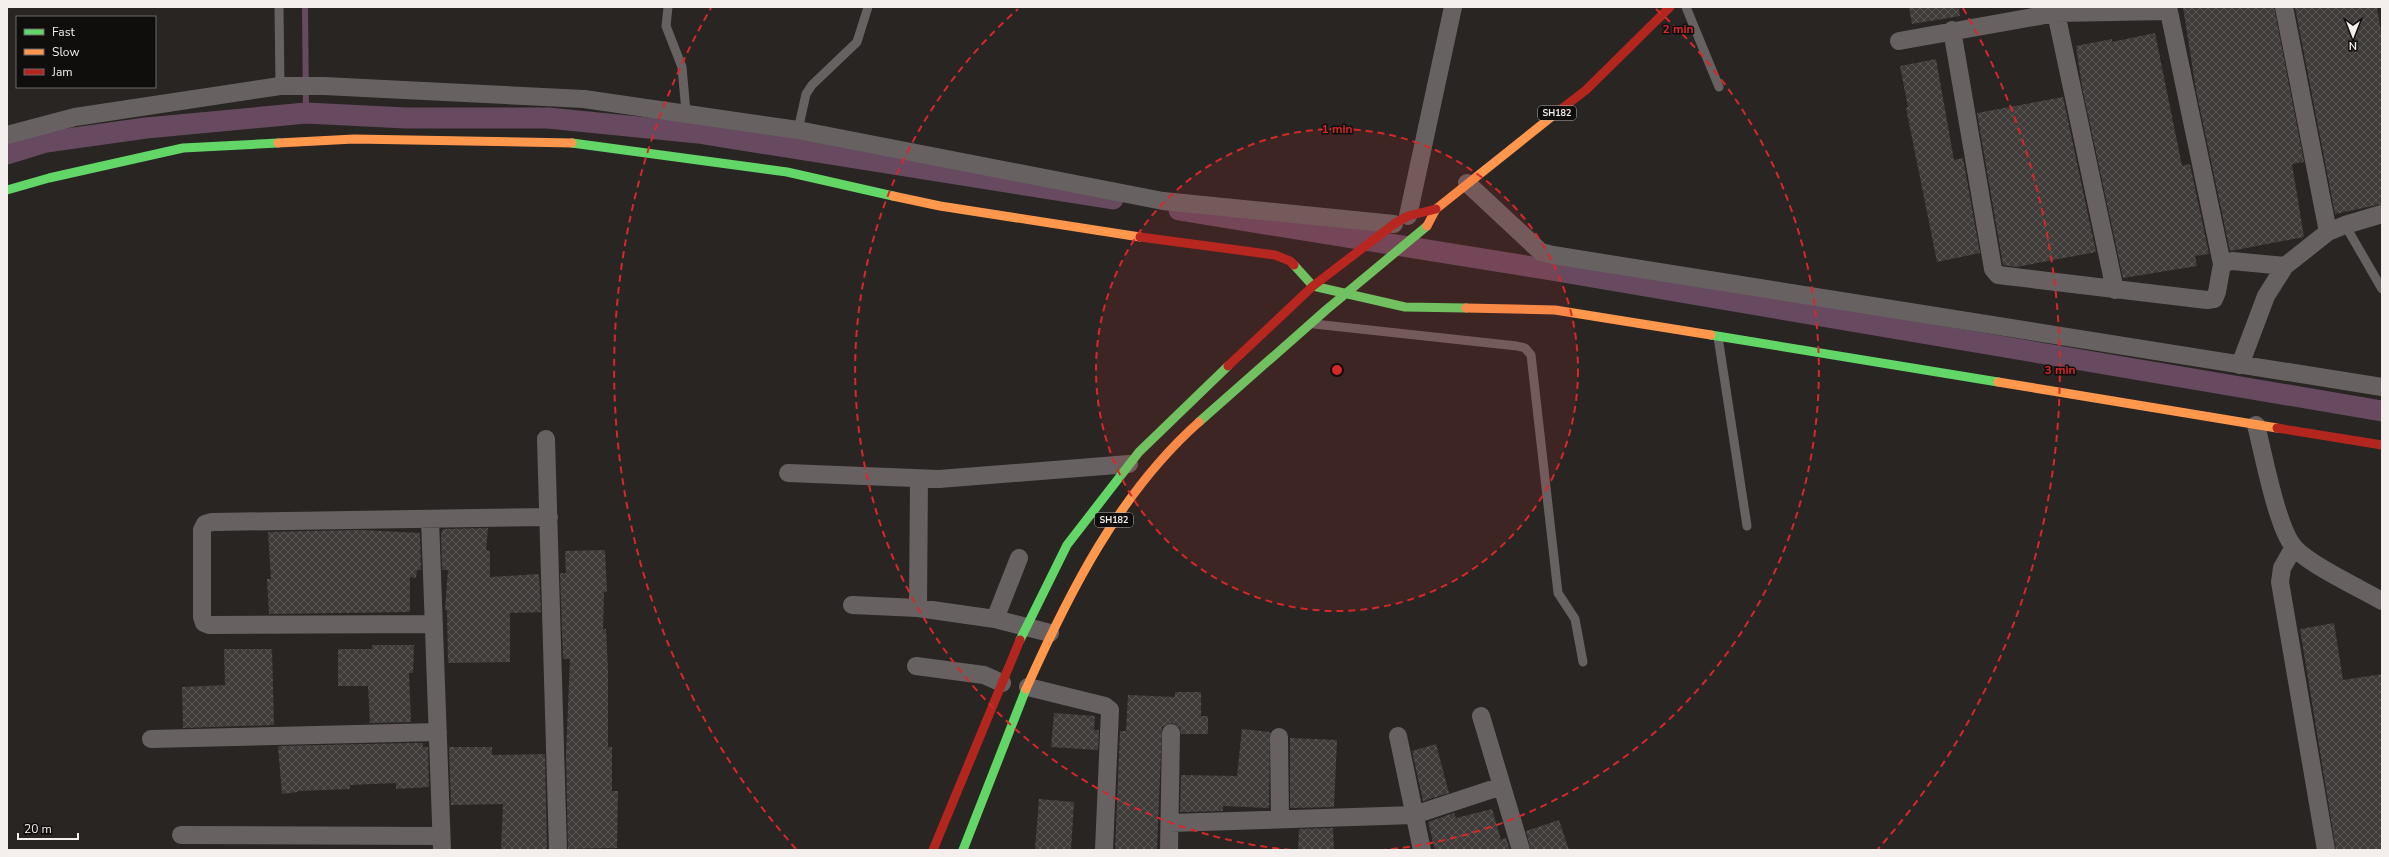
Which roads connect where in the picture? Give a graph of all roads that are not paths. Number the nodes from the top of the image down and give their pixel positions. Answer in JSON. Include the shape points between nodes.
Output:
{"nodes":[{"id":1,"x":279,"y":7,"type":"edge"},
{"id":2,"x":668,"y":7,"type":"edge"},
{"id":3,"x":868,"y":7,"type":"edge"},
{"id":4,"x":1453,"y":7,"type":"edge"},
{"id":5,"x":1670,"y":7,"type":"edge"},
{"id":6,"x":1686,"y":7,"type":"edge"},
{"id":7,"x":2284,"y":7,"type":"edge"},
{"id":8,"x":2168,"y":9,"type":"edge"},
{"id":9,"x":2056,"y":13,"type":"junction"},
{"id":10,"x":1952,"y":30,"type":"junction"},
{"id":11,"x":1899,"y":41,"type":"dead end"},
{"id":12,"x":284,"y":86,"type":"junction"},
{"id":13,"x":1719,"y":88,"type":"dead end"},
{"id":14,"x":686,"y":112,"type":"junction"},
{"id":15,"x":798,"y":130,"type":"junction"},
{"id":16,"x":7,"y":135,"type":"edge"},
{"id":17,"x":1467,"y":182,"type":"junction"},
{"id":18,"x":7,"y":190,"type":"edge"},
{"id":19,"x":1436,"y":209,"type":"junction"},
{"id":20,"x":2382,"y":214,"type":"edge"},
{"id":21,"x":1401,"y":220,"type":"junction"},
{"id":22,"x":2345,"y":225,"type":"junction"},
{"id":23,"x":2328,"y":232,"type":"junction"},
{"id":24,"x":2222,"y":264,"type":"junction"},
{"id":25,"x":2285,"y":266,"type":"junction"},
{"id":26,"x":1314,"y":286,"type":"junction"},
{"id":27,"x":2382,"y":289,"type":"edge"},
{"id":28,"x":2115,"y":290,"type":"junction"},
{"id":29,"x":1346,"y":293,"type":"junction"},
{"id":30,"x":1307,"y":324,"type":"junction"},
{"id":31,"x":1718,"y":337,"type":"junction"},
{"id":32,"x":2240,"y":365,"type":"junction"},
{"id":33,"x":2382,"y":387,"type":"edge"},
{"id":34,"x":2256,"y":425,"type":"junction"},
{"id":35,"x":546,"y":439,"type":"dead end"},
{"id":36,"x":2382,"y":445,"type":"edge"},
{"id":37,"x":1128,"y":464,"type":"junction"},
{"id":38,"x":788,"y":473,"type":"dead end"},
{"id":39,"x":919,"y":479,"type":"junction"},
{"id":40,"x":1117,"y":497,"type":"junction"},
{"id":41,"x":549,"y":517,"type":"junction"},
{"id":42,"x":430,"y":519,"type":"junction"},
{"id":43,"x":1747,"y":526,"type":"dead end"},
{"id":44,"x":2294,"y":547,"type":"junction"},
{"id":45,"x":1019,"y":558,"type":"dead end"},
{"id":46,"x":2382,"y":601,"type":"edge"},
{"id":47,"x":852,"y":605,"type":"dead end"},
{"id":48,"x":918,"y":608,"type":"junction"},
{"id":49,"x":995,"y":619,"type":"junction"},
{"id":50,"x":434,"y":624,"type":"junction"},
{"id":51,"x":1026,"y":627,"type":"junction"},
{"id":52,"x":1050,"y":633,"type":"junction"},
{"id":53,"x":1583,"y":662,"type":"dead end"},
{"id":54,"x":916,"y":666,"type":"dead end"},
{"id":55,"x":1002,"y":683,"type":"junction"},
{"id":56,"x":1028,"y":687,"type":"junction"},
{"id":57,"x":1481,"y":716,"type":"dead end"},
{"id":58,"x":438,"y":732,"type":"junction"},
{"id":59,"x":1171,"y":733,"type":"dead end"},
{"id":60,"x":1398,"y":736,"type":"dead end"},
{"id":61,"x":1279,"y":737,"type":"dead end"},
{"id":62,"x":151,"y":739,"type":"dead end"},
{"id":63,"x":1502,"y":786,"type":"junction"},
{"id":64,"x":1414,"y":815,"type":"junction"},
{"id":65,"x":1280,"y":819,"type":"junction"},
{"id":66,"x":1170,"y":823,"type":"junction"},
{"id":67,"x":181,"y":835,"type":"dead end"},
{"id":68,"x":441,"y":843,"type":"edge"},
{"id":69,"x":558,"y":850,"type":"edge"},
{"id":70,"x":933,"y":850,"type":"edge"},
{"id":71,"x":963,"y":850,"type":"edge"},
{"id":72,"x":1104,"y":850,"type":"edge"},
{"id":73,"x":1169,"y":850,"type":"edge"},
{"id":74,"x":1422,"y":850,"type":"edge"},
{"id":75,"x":1521,"y":850,"type":"edge"},
{"id":76,"x":2326,"y":850,"type":"edge"}],
"edges":[{"from":1,"to":12,"type":"lane"},
{"from":2,"to":14,"type":"lane","via":[[666,26],[682,67]]},
{"from":3,"to":15,"type":"lane","via":[[854,46],[812,85],[806,94]]},
{"from":4,"to":21,"type":"street"},
{"from":5,"to":17,"type":"street","number":"SH182","via":[[1586,90]]},
{"from":6,"to":13,"type":"lane"},
{"from":7,"to":23,"type":"street"},
{"from":8,"to":9,"type":"street"},
{"from":8,"to":24,"type":"street"},
{"from":9,"to":10,"type":"street"},
{"from":9,"to":28,"type":"street"},
{"from":10,"to":11,"type":"street"},
{"from":10,"to":28,"type":"street","via":[[1993,269],[1998,275],[2008,277]]},
{"from":12,"to":14,"type":"street","via":[[584,99]]},
{"from":12,"to":16,"type":"street","via":[[75,117]]},
{"from":14,"to":15,"type":"street"},
{"from":15,"to":21,"type":"street","via":[[1163,201]]},
{"from":17,"to":19,"type":"street","number":"SH182"},
{"from":17,"to":32,"type":"street","via":[[1541,252],[1553,255]]},
{"from":18,"to":26,"type":"street","via":[[183,148],[354,138],[578,142],[787,172],[948,208],[1177,243],[1275,255],[1290,261]]},
{"from":19,"to":21,"type":"street","number":"SH182"},
{"from":19,"to":29,"type":"street","number":"SH182","via":[[1426,227]]},
{"from":20,"to":22,"type":"street"},
{"from":21,"to":26,"type":"street","number":"SH182"},
{"from":22,"to":23,"type":"street"},
{"from":22,"to":27,"type":"lane"},
{"from":23,"to":25,"type":"street"},
{"from":24,"to":25,"type":"street","via":[[2232,261]]},
{"from":24,"to":28,"type":"street","via":[[2218,292],[2214,299]]},
{"from":25,"to":32,"type":"street","via":[[2266,296]]},
{"from":26,"to":29,"type":"street"},
{"from":26,"to":37,"type":"street","number":"SH182"},
{"from":29,"to":30,"type":"street","number":"SH182"},
{"from":29,"to":31,"type":"street","via":[[1422,309],[1555,310]]},
{"from":30,"to":40,"type":"street","number":"SH182"},
{"from":30,"to":53,"type":"lane","via":[[1525,348],[1531,355],[1558,593],[1575,619]]},
{"from":31,"to":34,"type":"street"},
{"from":31,"to":43,"type":"lane"},
{"from":32,"to":33,"type":"street"},
{"from":34,"to":36,"type":"street"},
{"from":34,"to":44,"type":"street","via":[[2285,531]]},
{"from":35,"to":41,"type":"street"},
{"from":37,"to":39,"type":"street","via":[[962,478]]},
{"from":37,"to":40,"type":"street","number":"SH182"},
{"from":38,"to":39,"type":"street"},
{"from":39,"to":48,"type":"street"},
{"from":40,"to":51,"type":"street","number":"SH182","via":[[1067,544]]},
{"from":40,"to":52,"type":"street","number":"SH182","via":[[1111,524]]},
{"from":41,"to":42,"type":"street"},
{"from":41,"to":69,"type":"street"},
{"from":42,"to":50,"type":"street"},
{"from":42,"to":50,"type":"street","via":[[205,524],[202,530],[202,617],[208,625]]},
{"from":44,"to":46,"type":"street"},
{"from":44,"to":76,"type":"street","via":[[2282,568],[2280,582]]},
{"from":45,"to":49,"type":"street"},
{"from":47,"to":48,"type":"street"},
{"from":48,"to":49,"type":"street"},
{"from":49,"to":51,"type":"street"},
{"from":50,"to":58,"type":"street"},
{"from":51,"to":52,"type":"street"},
{"from":51,"to":55,"type":"street","number":"SH182"},
{"from":52,"to":56,"type":"street","number":"SH182"},
{"from":54,"to":55,"type":"street","via":[[984,675]]},
{"from":55,"to":70,"type":"street","number":"SH182"},
{"from":56,"to":71,"type":"street","number":"SH182","via":[[1006,733]]},
{"from":56,"to":72,"type":"street","via":[[1105,706],[1110,710]]},
{"from":57,"to":63,"type":"street"},
{"from":58,"to":62,"type":"street"},
{"from":58,"to":68,"type":"street"},
{"from":59,"to":66,"type":"street"},
{"from":60,"to":64,"type":"street"},
{"from":61,"to":65,"type":"street"},
{"from":63,"to":64,"type":"street"},
{"from":63,"to":75,"type":"street"},
{"from":64,"to":65,"type":"street"},
{"from":64,"to":74,"type":"street"},
{"from":65,"to":66,"type":"street"},
{"from":66,"to":73,"type":"street"},
{"from":67,"to":68,"type":"street"}]}
